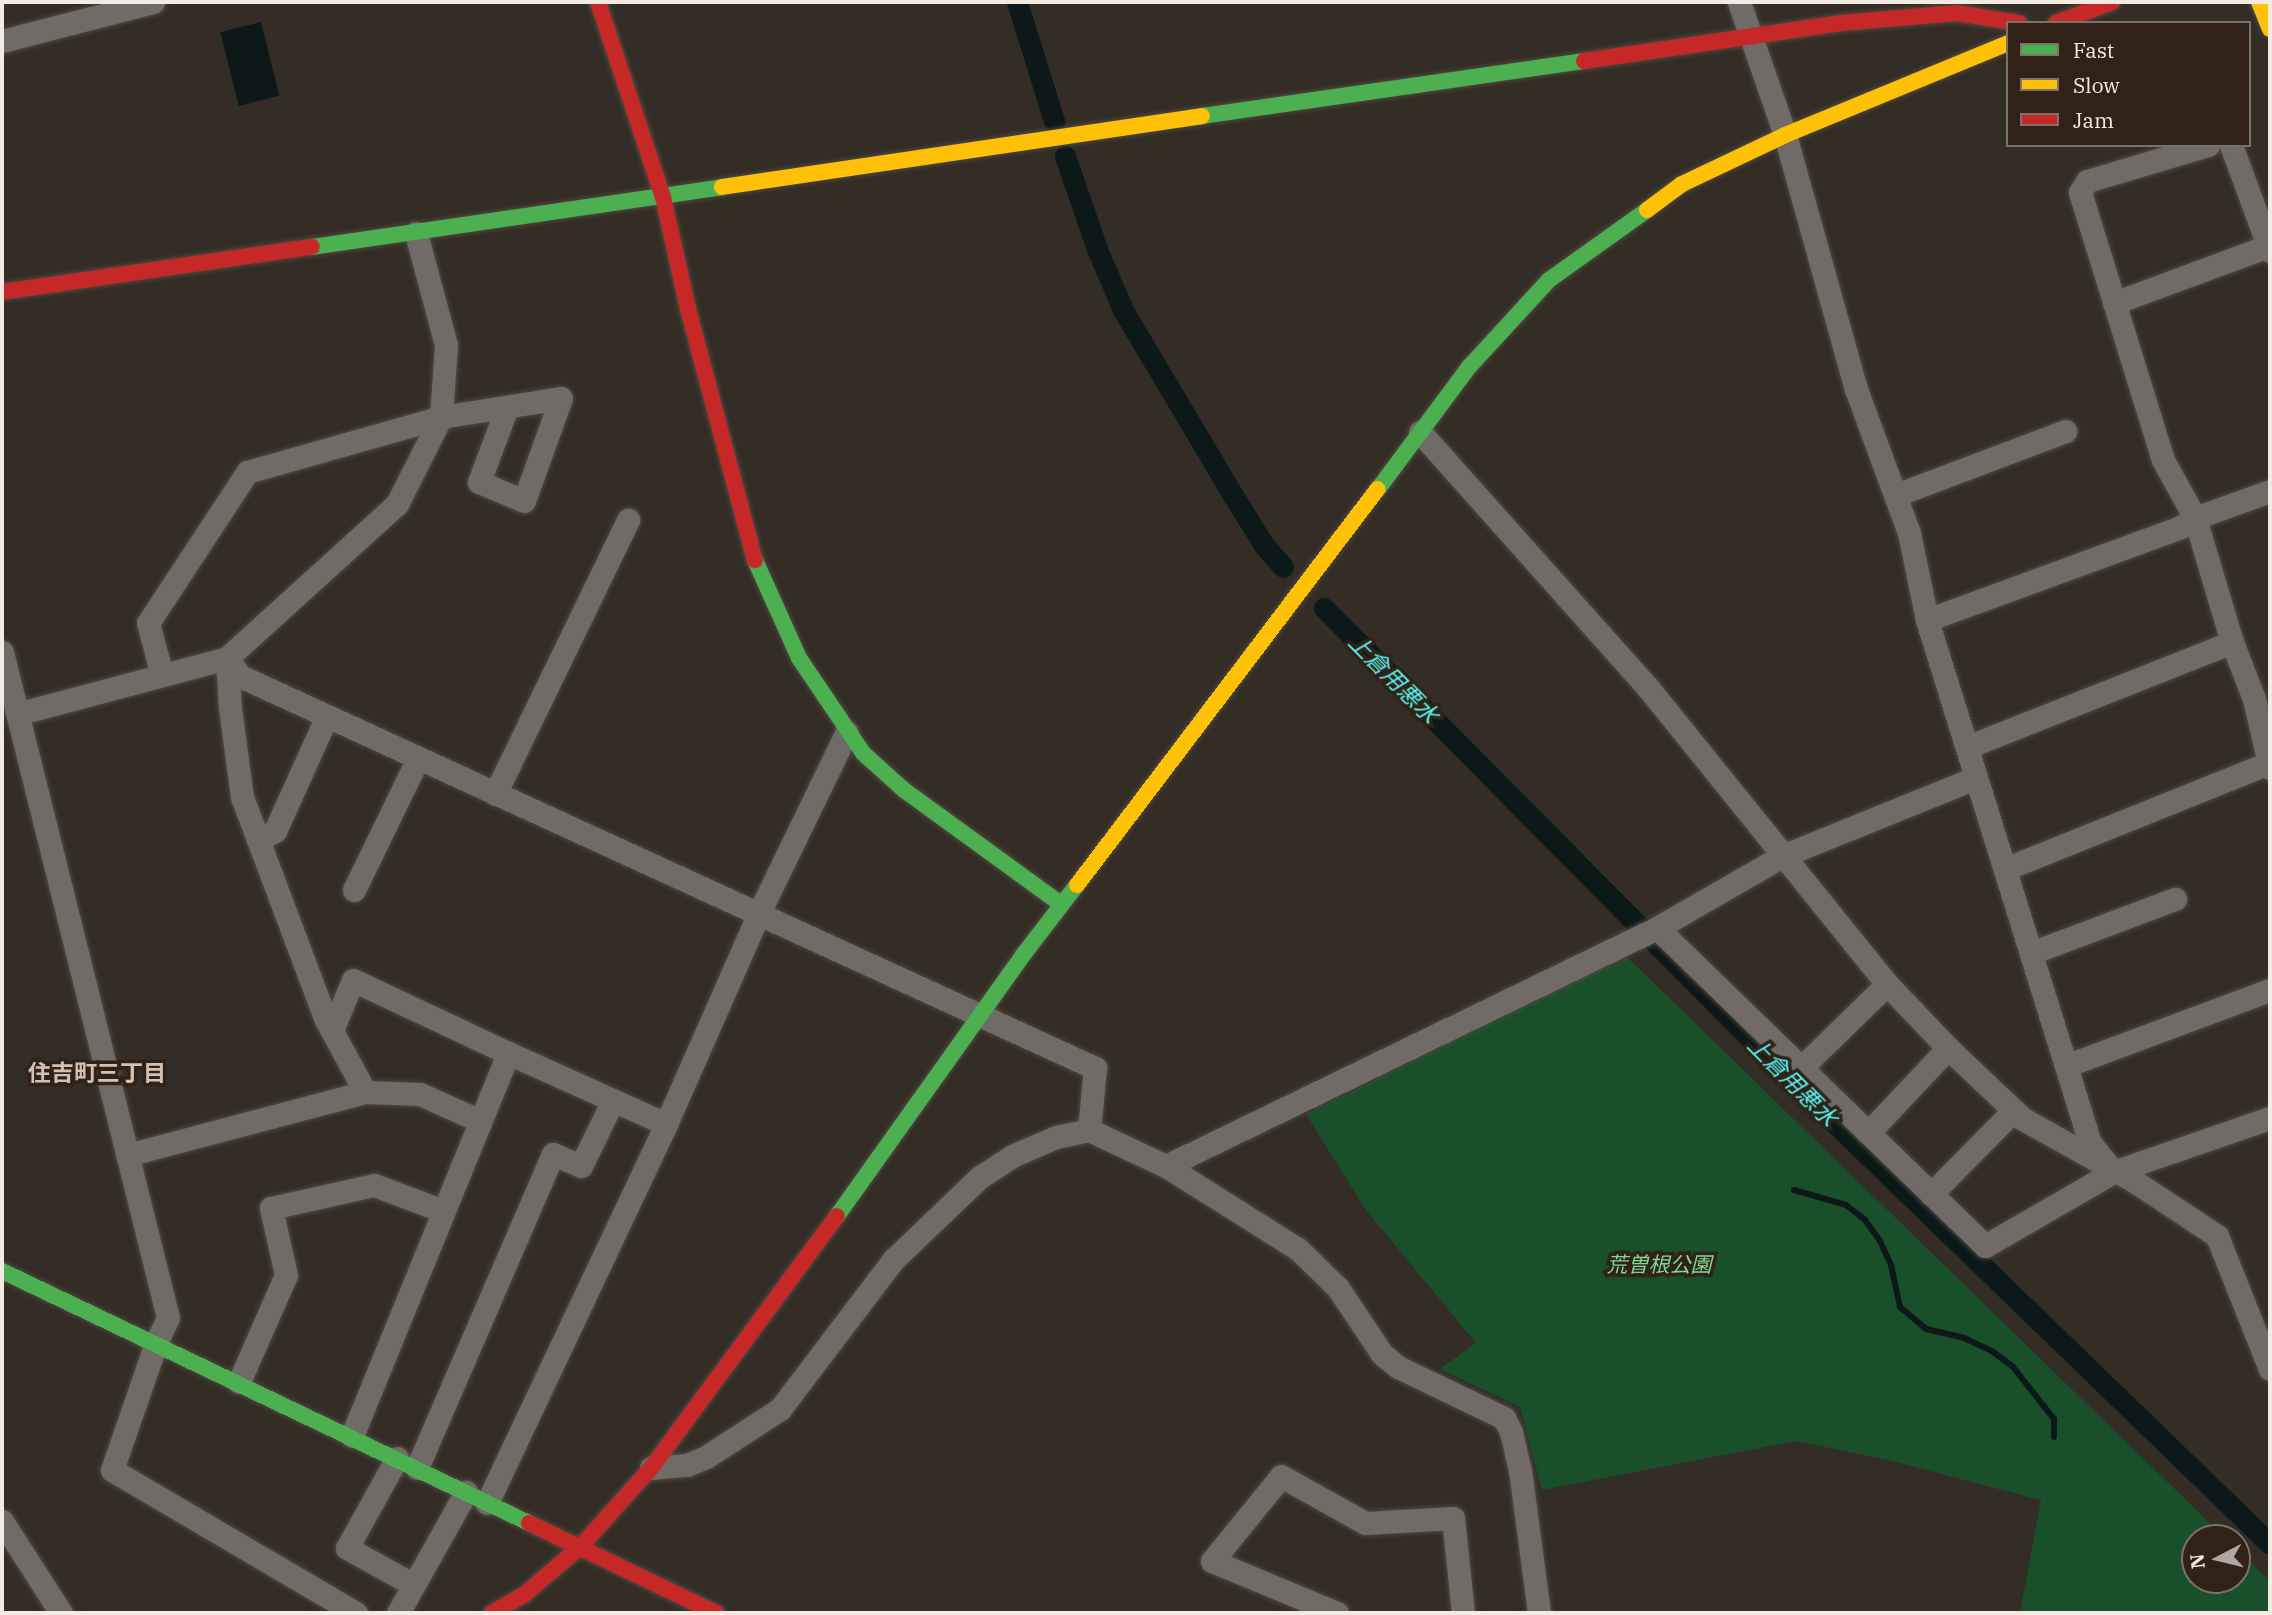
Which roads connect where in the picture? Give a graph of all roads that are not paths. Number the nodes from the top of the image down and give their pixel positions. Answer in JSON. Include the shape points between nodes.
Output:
{"nodes":[{"id":1,"x":153,"y":2,"type":"edge"},
{"id":2,"x":598,"y":2,"type":"edge"},
{"id":3,"x":1739,"y":2,"type":"edge"},
{"id":4,"x":2112,"y":2,"type":"edge"},
{"id":5,"x":2259,"y":2,"type":"edge"},
{"id":6,"x":2007,"y":21,"type":"edge"},
{"id":7,"x":2061,"y":21,"type":"edge"},
{"id":8,"x":2270,"y":29,"type":"edge"},
{"id":9,"x":1749,"y":36,"type":"junction"},
{"id":10,"x":2,"y":41,"type":"edge"},
{"id":11,"x":2006,"y":44,"type":"edge"},
{"id":12,"x":1785,"y":135,"type":"junction"},
{"id":13,"x":2201,"y":147,"type":"edge"},
{"id":14,"x":2232,"y":147,"type":"edge"},
{"id":15,"x":663,"y":197,"type":"junction"},
{"id":16,"x":416,"y":233,"type":"junction"},
{"id":17,"x":2269,"y":248,"type":"edge"},
{"id":18,"x":2,"y":292,"type":"edge"},
{"id":19,"x":2114,"y":303,"type":"junction"},
{"id":20,"x":507,"y":407,"type":"junction"},
{"id":21,"x":441,"y":417,"type":"junction"},
{"id":22,"x":1420,"y":432,"type":"junction"},
{"id":23,"x":2065,"y":432,"type":"dead end"},
{"id":24,"x":2270,"y":491,"type":"edge"},
{"id":25,"x":1896,"y":495,"type":"junction"},
{"id":26,"x":2194,"y":518,"type":"junction"},
{"id":27,"x":628,"y":520,"type":"dead end"},
{"id":28,"x":1927,"y":620,"type":"junction"},
{"id":29,"x":2232,"y":642,"type":"junction"},
{"id":30,"x":2,"y":652,"type":"edge"},
{"id":31,"x":227,"y":658,"type":"junction"},
{"id":32,"x":162,"y":675,"type":"junction"},
{"id":33,"x":2262,"y":698,"type":"edge"},
{"id":34,"x":17,"y":714,"type":"junction"},
{"id":35,"x":327,"y":716,"type":"junction"},
{"id":36,"x":847,"y":732,"type":"junction"},
{"id":37,"x":1967,"y":747,"type":"junction"},
{"id":38,"x":418,"y":758,"type":"junction"},
{"id":39,"x":2270,"y":766,"type":"edge"},
{"id":40,"x":1975,"y":778,"type":"junction"},
{"id":41,"x":495,"y":794,"type":"junction"},
{"id":42,"x":258,"y":840,"type":"junction"},
{"id":43,"x":1782,"y":856,"type":"junction"},
{"id":44,"x":2005,"y":869,"type":"junction"},
{"id":45,"x":354,"y":890,"type":"dead end"},
{"id":46,"x":2175,"y":899,"type":"dead end"},
{"id":47,"x":1061,"y":904,"type":"junction"},
{"id":48,"x":758,"y":915,"type":"junction"},
{"id":49,"x":1657,"y":928,"type":"junction"},
{"id":50,"x":2031,"y":953,"type":"junction"},
{"id":51,"x":1887,"y":984,"type":"junction"},
{"id":52,"x":2270,"y":990,"type":"edge"},
{"id":53,"x":979,"y":1017,"type":"junction"},
{"id":54,"x":332,"y":1030,"type":"junction"},
{"id":55,"x":1948,"y":1048,"type":"junction"},
{"id":56,"x":508,"y":1053,"type":"junction"},
{"id":57,"x":2068,"y":1065,"type":"junction"},
{"id":58,"x":1801,"y":1068,"type":"junction"},
{"id":59,"x":365,"y":1092,"type":"junction"},
{"id":60,"x":613,"y":1100,"type":"junction"},
{"id":61,"x":2014,"y":1110,"type":"junction"},
{"id":62,"x":2270,"y":1118,"type":"edge"},
{"id":63,"x":480,"y":1121,"type":"junction"},
{"id":64,"x":666,"y":1124,"type":"junction"},
{"id":65,"x":1089,"y":1130,"type":"junction"},
{"id":66,"x":1868,"y":1133,"type":"junction"},
{"id":67,"x":127,"y":1155,"type":"junction"},
{"id":68,"x":1166,"y":1166,"type":"junction"},
{"id":69,"x":2113,"y":1172,"type":"junction"},
{"id":70,"x":1931,"y":1194,"type":"junction"},
{"id":71,"x":443,"y":1211,"type":"junction"},
{"id":72,"x":2,"y":1271,"type":"edge"},
{"id":73,"x":2261,"y":1314,"type":"edge"},
{"id":74,"x":156,"y":1343,"type":"junction"},
{"id":75,"x":2270,"y":1369,"type":"edge"},
{"id":76,"x":239,"y":1382,"type":"junction"},
{"id":77,"x":352,"y":1436,"type":"junction"},
{"id":78,"x":407,"y":1463,"type":"junction"},
{"id":79,"x":651,"y":1468,"type":"junction"},
{"id":80,"x":466,"y":1492,"type":"junction"},
{"id":81,"x":487,"y":1503,"type":"junction"},
{"id":82,"x":2,"y":1521,"type":"edge"},
{"id":83,"x":582,"y":1546,"type":"junction"},
{"id":84,"x":412,"y":1584,"type":"junction"},
{"id":85,"x":58,"y":1612,"type":"edge"},
{"id":86,"x":356,"y":1613,"type":"edge"},
{"id":87,"x":398,"y":1613,"type":"edge"},
{"id":88,"x":492,"y":1613,"type":"edge"},
{"id":89,"x":716,"y":1613,"type":"edge"},
{"id":90,"x":1337,"y":1613,"type":"edge"},
{"id":91,"x":1464,"y":1613,"type":"edge"},
{"id":92,"x":1539,"y":1613,"type":"edge"}],
"edges":[{"from":1,"to":10,"type":"street"},
{"from":2,"to":15,"type":"street"},
{"from":3,"to":9,"type":"street"},
{"from":4,"to":7,"type":"street"},
{"from":5,"to":8,"type":"street"},
{"from":6,"to":9,"type":"street","via":[[1957,13]]},
{"from":9,"to":12,"type":"street"},
{"from":9,"to":15,"type":"street"},
{"from":11,"to":12,"type":"street"},
{"from":12,"to":22,"type":"street","via":[[1682,184],[1549,280],[1469,367]]},
{"from":12,"to":25,"type":"street","via":[[1856,389]]},
{"from":13,"to":19,"type":"street","via":[[2087,181],[2080,192]]},
{"from":14,"to":17,"type":"street"},
{"from":15,"to":16,"type":"street"},
{"from":15,"to":36,"type":"street","via":[[758,572],[799,658]]},
{"from":16,"to":18,"type":"street"},
{"from":16,"to":21,"type":"street","via":[[446,345]]},
{"from":17,"to":19,"type":"street"},
{"from":19,"to":26,"type":"street","via":[[2163,460]]},
{"from":20,"to":20,"type":"street","via":[[561,398],[524,500],[479,482]]},
{"from":20,"to":21,"type":"street"},
{"from":21,"to":31,"type":"street","via":[[397,505]]},
{"from":21,"to":32,"type":"street","via":[[247,472],[148,622]]},
{"from":22,"to":43,"type":"street","via":[[1649,689]]},
{"from":22,"to":47,"type":"street"},
{"from":23,"to":25,"type":"street"},
{"from":24,"to":26,"type":"street"},
{"from":25,"to":28,"type":"street"},
{"from":26,"to":28,"type":"street","via":[[2179,528]]},
{"from":26,"to":29,"type":"street"},
{"from":27,"to":41,"type":"street"},
{"from":28,"to":37,"type":"street"},
{"from":29,"to":33,"type":"street"},
{"from":29,"to":37,"type":"street"},
{"from":30,"to":34,"type":"street"},
{"from":31,"to":32,"type":"street"},
{"from":31,"to":35,"type":"street","via":[[240,676]]},
{"from":31,"to":42,"type":"street","via":[[242,797]]},
{"from":32,"to":34,"type":"street"},
{"from":33,"to":39,"type":"street"},
{"from":34,"to":67,"type":"street"},
{"from":35,"to":38,"type":"street"},
{"from":35,"to":42,"type":"street","via":[[275,831]]},
{"from":36,"to":47,"type":"street","via":[[904,790]]},
{"from":36,"to":48,"type":"street"},
{"from":37,"to":40,"type":"street"},
{"from":38,"to":41,"type":"street"},
{"from":38,"to":45,"type":"street"},
{"from":39,"to":44,"type":"street"},
{"from":40,"to":43,"type":"street"},
{"from":40,"to":44,"type":"street"},
{"from":41,"to":48,"type":"street"},
{"from":42,"to":54,"type":"street"},
{"from":43,"to":49,"type":"street"},
{"from":43,"to":51,"type":"street"},
{"from":44,"to":50,"type":"street"},
{"from":46,"to":50,"type":"street"},
{"from":47,"to":53,"type":"street"},
{"from":48,"to":53,"type":"street"},
{"from":48,"to":64,"type":"street"},
{"from":49,"to":58,"type":"street"},
{"from":49,"to":68,"type":"street"},
{"from":50,"to":57,"type":"street"},
{"from":51,"to":55,"type":"street"},
{"from":51,"to":58,"type":"street"},
{"from":52,"to":57,"type":"street"},
{"from":53,"to":65,"type":"street","via":[[1095,1068]]},
{"from":53,"to":79,"type":"street","via":[[782,1294]]},
{"from":54,"to":56,"type":"street","via":[[353,980]]},
{"from":54,"to":59,"type":"street"},
{"from":55,"to":61,"type":"street"},
{"from":55,"to":66,"type":"street"},
{"from":56,"to":60,"type":"street"},
{"from":56,"to":63,"type":"street"},
{"from":57,"to":69,"type":"street","via":[[2090,1143]]},
{"from":58,"to":66,"type":"street"},
{"from":59,"to":63,"type":"street","via":[[420,1094]]},
{"from":59,"to":67,"type":"street"},
{"from":60,"to":64,"type":"street"},
{"from":60,"to":78,"type":"street","via":[[581,1166],[553,1154]]},
{"from":61,"to":69,"type":"street"},
{"from":61,"to":70,"type":"street"},
{"from":62,"to":69,"type":"street"},
{"from":63,"to":71,"type":"street"},
{"from":64,"to":81,"type":"street"},
{"from":65,"to":68,"type":"street"},
{"from":65,"to":79,"type":"street","via":[[1056,1137],[1012,1156],[980,1177],[894,1260],[780,1409],[706,1457],[687,1465]]},
{"from":66,"to":70,"type":"street"},
{"from":67,"to":74,"type":"street","via":[[168,1318]]},
{"from":68,"to":92,"type":"street","via":[[1298,1248],[1338,1288],[1382,1354],[1398,1367],[1504,1418],[1520,1470]]},
{"from":69,"to":70,"type":"street","via":[[1985,1246]]},
{"from":69,"to":73,"type":"street","via":[[2217,1236]]},
{"from":71,"to":76,"type":"street","via":[[374,1185],[271,1208],[286,1275]]},
{"from":71,"to":77,"type":"street"},
{"from":72,"to":74,"type":"street"},
{"from":73,"to":75,"type":"street"},
{"from":74,"to":76,"type":"street"},
{"from":74,"to":86,"type":"street","via":[[112,1470]]},
{"from":76,"to":77,"type":"street"},
{"from":77,"to":78,"type":"street"},
{"from":78,"to":80,"type":"street"},
{"from":78,"to":84,"type":"street","via":[[347,1548]]},
{"from":79,"to":83,"type":"street"},
{"from":80,"to":81,"type":"street"},
{"from":80,"to":84,"type":"street"},
{"from":81,"to":83,"type":"street"},
{"from":82,"to":85,"type":"street"},
{"from":83,"to":88,"type":"street","via":[[525,1594]]},
{"from":83,"to":89,"type":"street"},
{"from":84,"to":87,"type":"street"},
{"from":90,"to":91,"type":"street","via":[[1212,1561],[1281,1476],[1365,1523],[1453,1518]]}]}
